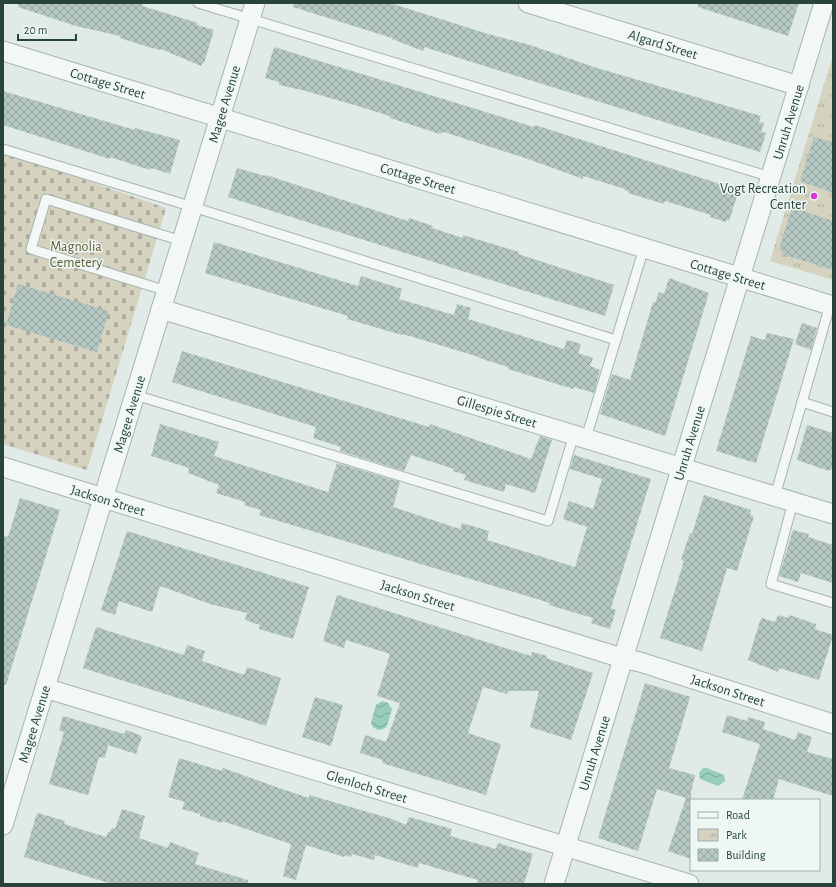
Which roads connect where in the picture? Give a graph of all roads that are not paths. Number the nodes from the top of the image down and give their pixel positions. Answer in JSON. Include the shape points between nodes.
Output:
{"nodes":[{"id":1,"x":198,"y":3,"type":"edge"},
{"id":2,"x":528,"y":3,"type":"edge"},
{"id":3,"x":824,"y":3,"type":"edge"},
{"id":4,"x":253,"y":11,"type":"edge"},
{"id":5,"x":3,"y":51,"type":"edge"},
{"id":6,"x":799,"y":86,"type":"junction"},
{"id":7,"x":220,"y":117,"type":"junction"},
{"id":8,"x":3,"y":149,"type":"edge"},
{"id":9,"x":771,"y":177,"type":"junction"},
{"id":10,"x":193,"y":207,"type":"junction"},
{"id":11,"x":182,"y":241,"type":"junction"},
{"id":12,"x":644,"y":248,"type":"junction"},
{"id":13,"x":740,"y":277,"type":"junction"},
{"id":14,"x":164,"y":300,"type":"junction"},
{"id":15,"x":831,"y":306,"type":"edge"},
{"id":16,"x":616,"y":340,"type":"junction"},
{"id":17,"x":135,"y":395,"type":"junction"},
{"id":18,"x":802,"y":402,"type":"junction"},
{"id":19,"x":833,"y":412,"type":"edge"},
{"id":20,"x":580,"y":436,"type":"junction"},
{"id":21,"x":3,"y":467,"type":"edge"},
{"id":22,"x":681,"y":467,"type":"junction"},
{"id":23,"x":775,"y":496,"type":"junction"},
{"id":24,"x":103,"y":499,"type":"junction"},
{"id":25,"x":793,"y":502,"type":"junction"},
{"id":26,"x":833,"y":514,"type":"edge"},
{"id":27,"x":833,"y":604,"type":"edge"},
{"id":28,"x":622,"y":658,"type":"junction"},
{"id":29,"x":45,"y":688,"type":"junction"},
{"id":30,"x":833,"y":724,"type":"edge"},
{"id":31,"x":3,"y":825,"type":"edge"},
{"id":32,"x":565,"y":846,"type":"junction"},
{"id":33,"x":554,"y":884,"type":"edge"},
{"id":34,"x":689,"y":884,"type":"edge"}],
"edges":[{"from":1,"to":4,"type":"lane"},
{"from":2,"to":6,"type":"street","name":"Algard Street"},
{"from":3,"to":6,"type":"street","name":"Unruh Avenue"},
{"from":4,"to":7,"type":"street","name":"Magee Avenue"},
{"from":4,"to":9,"type":"lane"},
{"from":5,"to":7,"type":"street","name":"Cottage Street"},
{"from":6,"to":9,"type":"street","name":"Unruh Avenue"},
{"from":7,"to":10,"type":"street","name":"Magee Avenue"},
{"from":7,"to":12,"type":"street","name":"Cottage Street"},
{"from":8,"to":10,"type":"lane"},
{"from":9,"to":13,"type":"street","name":"Unruh Avenue"},
{"from":10,"to":11,"type":"street","name":"Magee Avenue"},
{"from":10,"to":16,"type":"lane"},
{"from":11,"to":14,"type":"street","name":"Magee Avenue"},
{"from":11,"to":14,"type":"lane","via":[[46,199],[31,249]]},
{"from":12,"to":13,"type":"street","name":"Cottage Street"},
{"from":12,"to":16,"type":"lane"},
{"from":13,"to":15,"type":"street","name":"Cottage Street"},
{"from":13,"to":22,"type":"street","name":"Unruh Avenue"},
{"from":14,"to":17,"type":"street","name":"Magee Avenue"},
{"from":14,"to":20,"type":"street","name":"Gillespie Street"},
{"from":15,"to":18,"type":"lane"},
{"from":16,"to":20,"type":"lane"},
{"from":17,"to":20,"type":"lane","via":[[548,521]]},
{"from":17,"to":24,"type":"street","name":"Magee Avenue"},
{"from":18,"to":19,"type":"lane"},
{"from":18,"to":23,"type":"lane"},
{"from":20,"to":22,"type":"street","name":"Gillespie Street"},
{"from":21,"to":24,"type":"street","name":"Jackson Street"},
{"from":22,"to":23,"type":"street","name":"Gillespie Street"},
{"from":22,"to":28,"type":"street","name":"Unruh Avenue"},
{"from":23,"to":25,"type":"street","name":"Gillespie Street"},
{"from":24,"to":28,"type":"street","name":"Jackson Street"},
{"from":24,"to":29,"type":"street","name":"Magee Avenue"},
{"from":25,"to":26,"type":"street","name":"Gillespie Street"},
{"from":25,"to":27,"type":"lane","via":[[771,584]]},
{"from":28,"to":30,"type":"street","name":"Jackson Street"},
{"from":28,"to":32,"type":"street","name":"Unruh Avenue"},
{"from":29,"to":31,"type":"street","name":"Magee Avenue"},
{"from":29,"to":32,"type":"street","name":"Glenloch Street"},
{"from":32,"to":33,"type":"street","name":"Unruh Avenue"},
{"from":32,"to":34,"type":"street","name":"Glenloch Street"}]}
